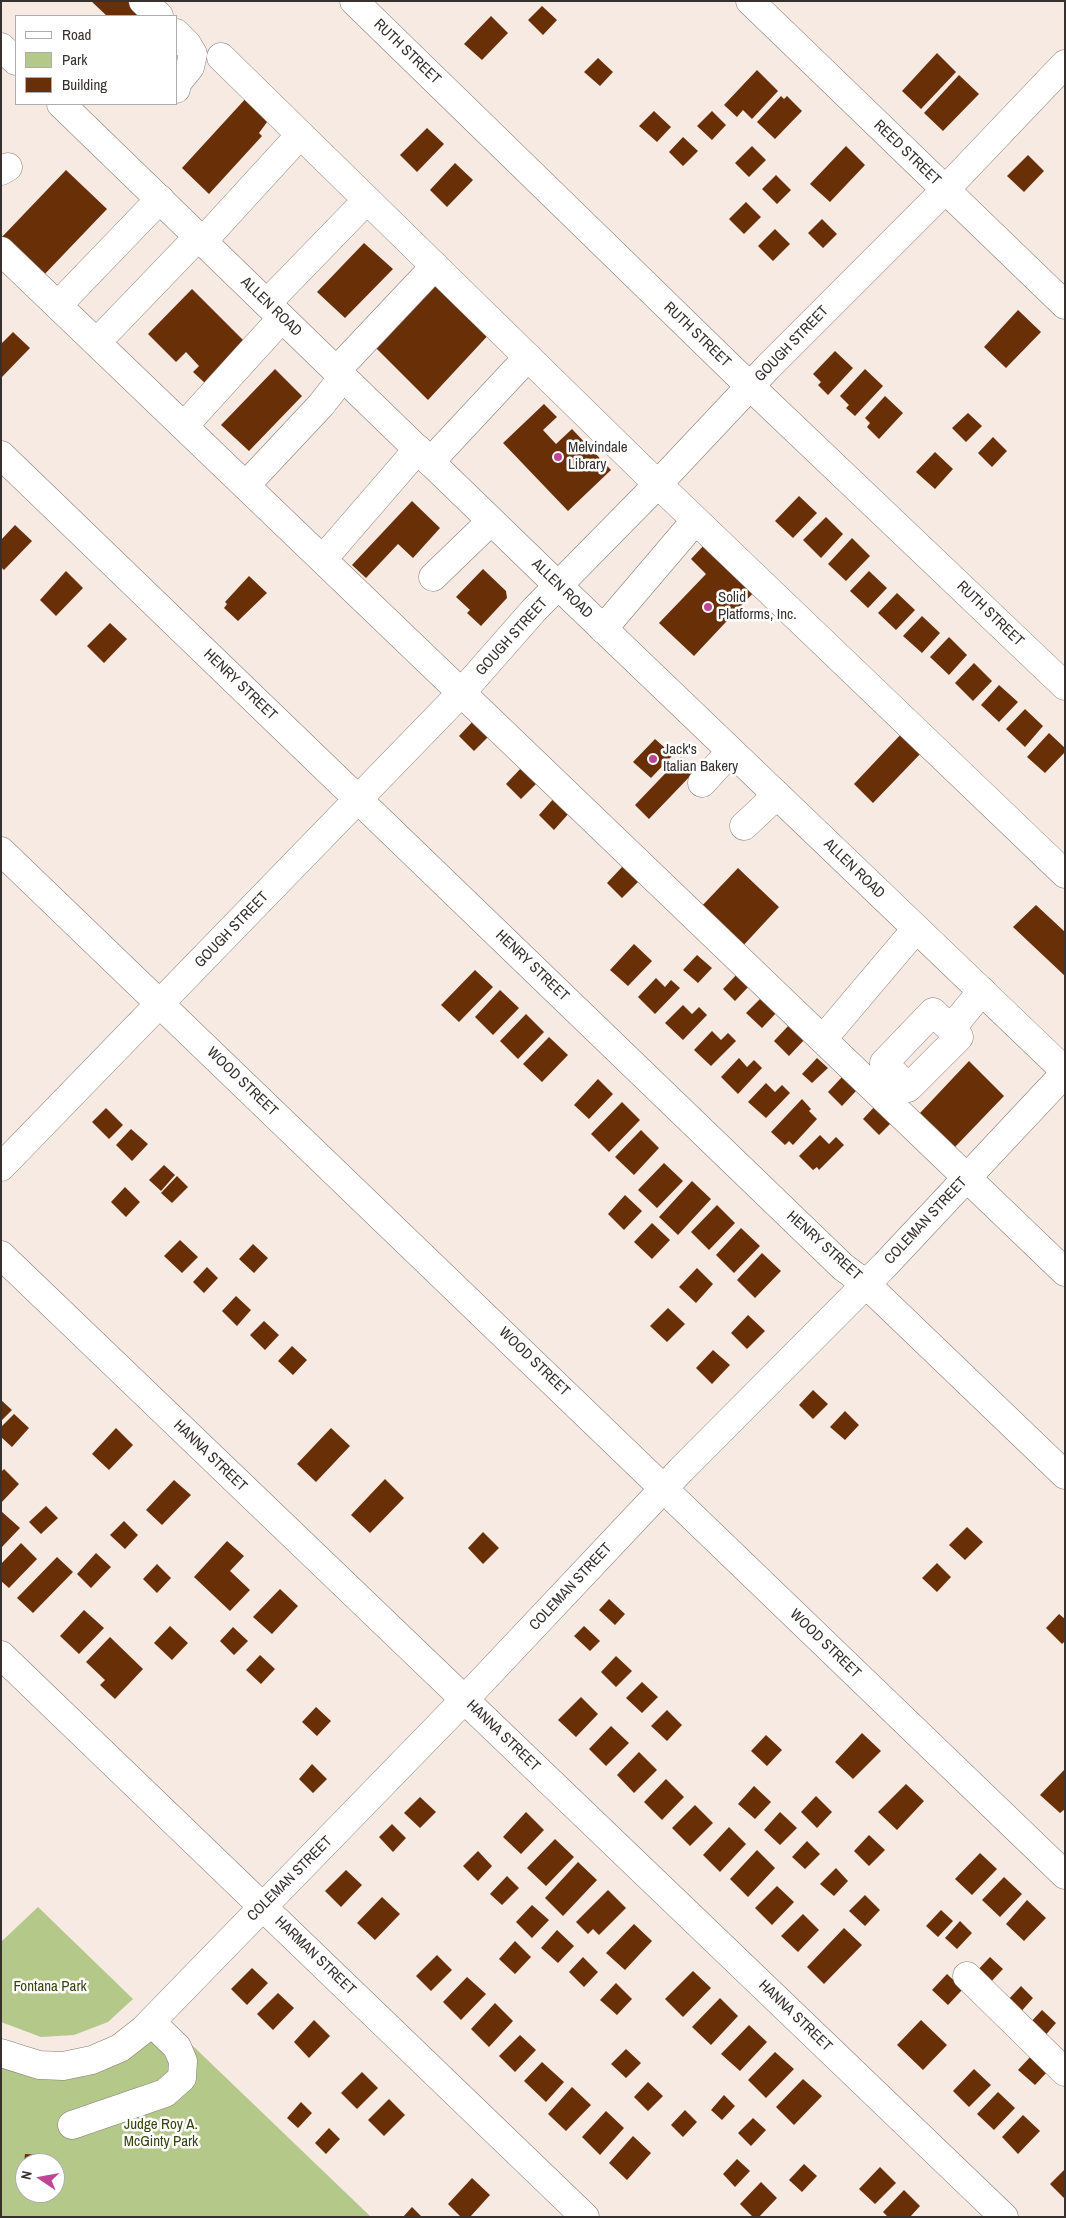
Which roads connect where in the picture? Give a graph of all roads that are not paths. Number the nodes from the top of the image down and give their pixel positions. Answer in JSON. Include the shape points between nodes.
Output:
{"nodes":[{"id":1,"x":143,"y":1,"type":"edge"},
{"id":2,"x":354,"y":1,"type":"edge"},
{"id":3,"x":750,"y":1,"type":"edge"},
{"id":4,"x":158,"y":15,"type":"edge"},
{"id":5,"x":178,"y":35,"type":"edge"},
{"id":6,"x":1,"y":47,"type":"edge"},
{"id":7,"x":221,"y":57,"type":"dead end"},
{"id":8,"x":15,"y":60,"type":"edge"},
{"id":9,"x":1065,"y":64,"type":"edge"},
{"id":10,"x":178,"y":83,"type":"edge"},
{"id":11,"x":62,"y":105,"type":"edge"},
{"id":12,"x":300,"y":135,"type":"junction"},
{"id":13,"x":945,"y":190,"type":"junction"},
{"id":14,"x":160,"y":199,"type":"junction"},
{"id":15,"x":367,"y":200,"type":"junction"},
{"id":16,"x":201,"y":239,"type":"junction"},
{"id":17,"x":1,"y":250,"type":"edge"},
{"id":18,"x":435,"y":266,"type":"junction"},
{"id":19,"x":1065,"y":305,"type":"edge"},
{"id":20,"x":58,"y":306,"type":"junction"},
{"id":21,"x":274,"y":310,"type":"junction"},
{"id":22,"x":97,"y":342,"type":"junction"},
{"id":23,"x":528,"y":357,"type":"junction"},
{"id":24,"x":340,"y":374,"type":"junction"},
{"id":25,"x":751,"y":387,"type":"junction"},
{"id":26,"x":184,"y":426,"type":"junction"},
{"id":27,"x":1,"y":455,"type":"edge"},
{"id":28,"x":424,"y":455,"type":"junction"},
{"id":29,"x":658,"y":484,"type":"junction"},
{"id":30,"x":246,"y":485,"type":"junction"},
{"id":31,"x":491,"y":521,"type":"junction"},
{"id":32,"x":689,"y":528,"type":"dead end"},
{"id":33,"x":323,"y":559,"type":"junction"},
{"id":34,"x":433,"y":577,"type":"dead end"},
{"id":35,"x":559,"y":586,"type":"junction"},
{"id":36,"x":603,"y":629,"type":"junction"},
{"id":37,"x":1065,"y":686,"type":"edge"},
{"id":38,"x":462,"y":692,"type":"junction"},
{"id":39,"x":731,"y":751,"type":"junction"},
{"id":40,"x":702,"y":783,"type":"dead end"},
{"id":41,"x":777,"y":795,"type":"junction"},
{"id":42,"x":359,"y":799,"type":"junction"},
{"id":43,"x":744,"y":826,"type":"dead end"},
{"id":44,"x":1,"y":852,"type":"edge"},
{"id":45,"x":1065,"y":874,"type":"edge"},
{"id":46,"x":916,"y":929,"type":"junction"},
{"id":47,"x":982,"y":992,"type":"junction"},
{"id":48,"x":159,"y":1003,"type":"junction"},
{"id":49,"x":953,"y":1031,"type":"dead end"},
{"id":50,"x":823,"y":1039,"type":"junction"},
{"id":51,"x":1065,"y":1072,"type":"edge"},
{"id":52,"x":1,"y":1167,"type":"edge"},
{"id":53,"x":966,"y":1177,"type":"junction"},
{"id":54,"x":1,"y":1255,"type":"edge"},
{"id":55,"x":1065,"y":1272,"type":"edge"},
{"id":56,"x":866,"y":1284,"type":"junction"},
{"id":57,"x":1065,"y":1475,"type":"edge"},
{"id":58,"x":664,"y":1489,"type":"junction"},
{"id":59,"x":1,"y":1655,"type":"edge"},
{"id":60,"x":465,"y":1699,"type":"junction"},
{"id":61,"x":1065,"y":1875,"type":"edge"},
{"id":62,"x":264,"y":1908,"type":"junction"},
{"id":63,"x":967,"y":1976,"type":"dead end"},
{"id":64,"x":151,"y":2022,"type":"junction"},
{"id":65,"x":1,"y":2053,"type":"edge"},
{"id":66,"x":1065,"y":2072,"type":"edge"},
{"id":67,"x":72,"y":2125,"type":"dead end"},
{"id":68,"x":584,"y":2217,"type":"edge"},
{"id":69,"x":1004,"y":2217,"type":"edge"}],
"edges":[{"from":1,"to":4,"type":"street"},
{"from":2,"to":25,"type":"street","name":"RUTH STREET"},
{"from":3,"to":13,"type":"street","name":"REED STREET"},
{"from":5,"to":10,"type":"street","via":[[193,54],[190,67]]},
{"from":6,"to":8,"type":"street"},
{"from":7,"to":12,"type":"street"},
{"from":9,"to":13,"type":"street","name":"GOUGH STREET"},
{"from":11,"to":14,"type":"street","name":"ALLEN ROAD"},
{"from":12,"to":15,"type":"street"},
{"from":12,"to":16,"type":"street"},
{"from":13,"to":19,"type":"street","name":"REED STREET"},
{"from":13,"to":25,"type":"street","name":"GOUGH STREET"},
{"from":14,"to":16,"type":"street","name":"ALLEN ROAD"},
{"from":14,"to":20,"type":"street"},
{"from":15,"to":18,"type":"street"},
{"from":15,"to":21,"type":"street"},
{"from":16,"to":21,"type":"street","name":"ALLEN ROAD"},
{"from":16,"to":22,"type":"street"},
{"from":17,"to":20,"type":"street"},
{"from":18,"to":23,"type":"street"},
{"from":18,"to":24,"type":"street"},
{"from":20,"to":22,"type":"street"},
{"from":21,"to":24,"type":"street","name":"ALLEN ROAD"},
{"from":21,"to":26,"type":"street"},
{"from":22,"to":26,"type":"street"},
{"from":23,"to":28,"type":"street"},
{"from":23,"to":29,"type":"street"},
{"from":24,"to":28,"type":"street","name":"ALLEN ROAD"},
{"from":24,"to":30,"type":"street","via":[[320,405]]},
{"from":25,"to":29,"type":"street","name":"GOUGH STREET"},
{"from":25,"to":37,"type":"street","name":"RUTH STREET"},
{"from":26,"to":30,"type":"street"},
{"from":27,"to":42,"type":"street","name":"HENRY STREET"},
{"from":28,"to":31,"type":"street","name":"ALLEN ROAD"},
{"from":28,"to":33,"type":"street"},
{"from":29,"to":35,"type":"street","name":"GOUGH STREET"},
{"from":29,"to":45,"type":"street"},
{"from":30,"to":33,"type":"street"},
{"from":31,"to":34,"type":"street"},
{"from":31,"to":35,"type":"street","name":"ALLEN ROAD"},
{"from":32,"to":36,"type":"street"},
{"from":33,"to":38,"type":"street"},
{"from":35,"to":36,"type":"street","name":"ALLEN ROAD"},
{"from":35,"to":38,"type":"street","name":"GOUGH STREET"},
{"from":36,"to":39,"type":"street","name":"ALLEN ROAD"},
{"from":38,"to":42,"type":"street","name":"GOUGH STREET"},
{"from":38,"to":50,"type":"street"},
{"from":39,"to":40,"type":"street"},
{"from":39,"to":41,"type":"street","name":"ALLEN ROAD"},
{"from":41,"to":43,"type":"street"},
{"from":41,"to":46,"type":"street","name":"ALLEN ROAD"},
{"from":42,"to":48,"type":"street","name":"GOUGH STREET"},
{"from":42,"to":56,"type":"street","name":"HENRY STREET","via":[[843,1267]]},
{"from":44,"to":48,"type":"street","name":"WOOD STREET"},
{"from":46,"to":47,"type":"street","name":"ALLEN ROAD"},
{"from":46,"to":50,"type":"street"},
{"from":47,"to":49,"type":"street"},
{"from":47,"to":51,"type":"street","name":"ALLEN ROAD"},
{"from":48,"to":52,"type":"street","name":"GOUGH STREET"},
{"from":48,"to":58,"type":"street","name":"WOOD STREET"},
{"from":50,"to":53,"type":"street"},
{"from":51,"to":53,"type":"street","name":"COLEMAN STREET"},
{"from":53,"to":55,"type":"street"},
{"from":53,"to":56,"type":"street","name":"COLEMAN STREET"},
{"from":54,"to":60,"type":"street","name":"HANNA STREET"},
{"from":56,"to":57,"type":"street","name":"HENRY STREET"},
{"from":56,"to":58,"type":"street","name":"COLEMAN STREET"},
{"from":58,"to":60,"type":"street","name":"COLEMAN STREET"},
{"from":58,"to":61,"type":"street","name":"WOOD STREET"},
{"from":59,"to":62,"type":"street","name":"HARMAN STREET"},
{"from":60,"to":62,"type":"street","name":"COLEMAN STREET"},
{"from":60,"to":69,"type":"street","name":"HANNA STREET"},
{"from":62,"to":64,"type":"street","name":"COLEMAN STREET"},
{"from":62,"to":68,"type":"street","name":"HARMAN STREET"},
{"from":63,"to":66,"type":"street"},
{"from":64,"to":65,"type":"street","name":"COLEMAN STREET","via":[[120,2048],[92,2060],[56,2066],[39,2065]]},
{"from":64,"to":67,"type":"street","via":[[177,2047],[183,2061],[182,2078],[165,2093]]}]}
